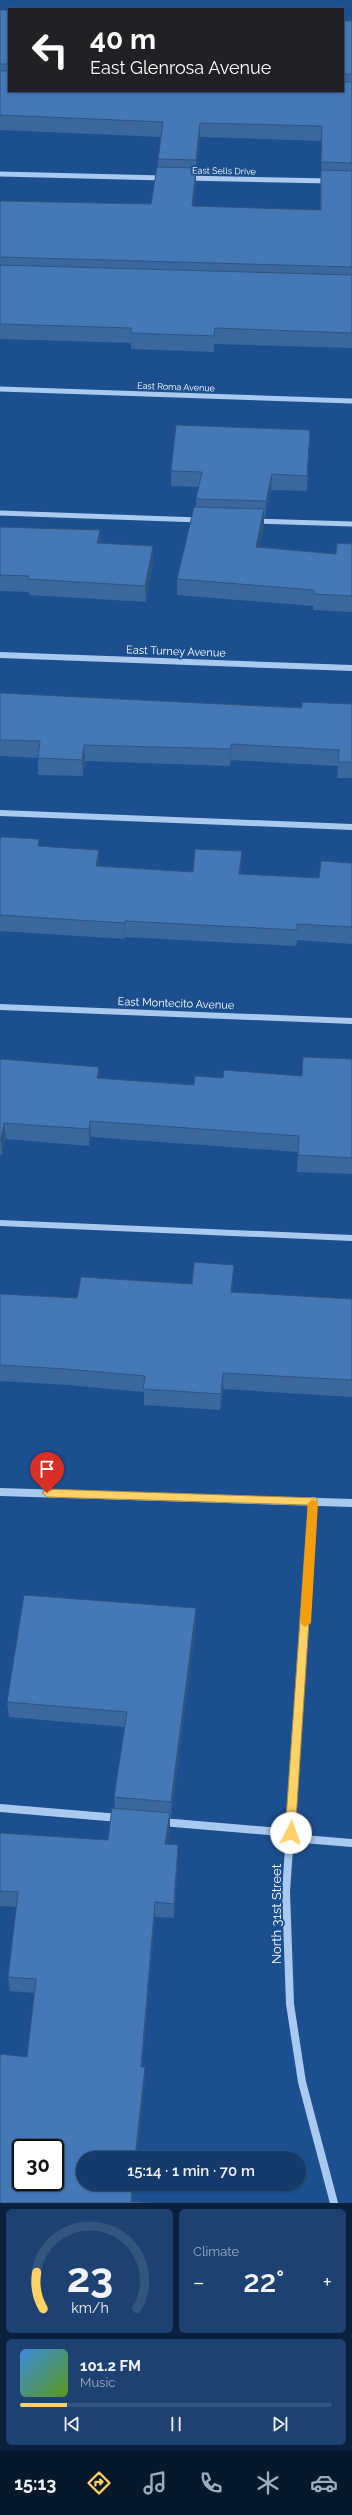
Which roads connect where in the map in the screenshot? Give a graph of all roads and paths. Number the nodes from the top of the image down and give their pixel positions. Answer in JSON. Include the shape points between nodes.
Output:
{"nodes":[{"id":1,"x":0,"y":174,"type":"edge"},
{"id":2,"x":174,"y":178,"type":"edge"},
{"id":3,"x":182,"y":178,"type":"edge"},
{"id":4,"x":338,"y":182,"type":"edge"},
{"id":5,"x":0,"y":388,"type":"edge"},
{"id":6,"x":352,"y":401,"type":"edge"},
{"id":7,"x":0,"y":513,"type":"edge"},
{"id":8,"x":209,"y":520,"type":"edge"},
{"id":9,"x":249,"y":521,"type":"edge"},
{"id":10,"x":352,"y":524,"type":"edge"},
{"id":11,"x":0,"y":655,"type":"edge"},
{"id":12,"x":352,"y":668,"type":"edge"},
{"id":13,"x":0,"y":813,"type":"edge"},
{"id":14,"x":352,"y":827,"type":"edge"},
{"id":15,"x":0,"y":1007,"type":"edge"},
{"id":16,"x":352,"y":1021,"type":"edge"},
{"id":17,"x":0,"y":1223,"type":"edge"},
{"id":18,"x":352,"y":1238,"type":"edge"},
{"id":19,"x":0,"y":1492,"type":"edge"},
{"id":20,"x":313,"y":1501,"type":"junction"},
{"id":21,"x":352,"y":1503,"type":"edge"},
{"id":22,"x":0,"y":1808,"type":"edge"},
{"id":23,"x":126,"y":1819,"type":"edge"},
{"id":24,"x":150,"y":1821,"type":"edge"},
{"id":25,"x":291,"y":1836,"type":"junction"},
{"id":26,"x":352,"y":1843,"type":"edge"},
{"id":27,"x":334,"y":2203,"type":"edge"}],
"edges":[{"from":1,"to":2,"type":"street"},
{"from":3,"to":4,"type":"street","name":"East Sells Drive"},
{"from":5,"to":6,"type":"street","name":"East Roma Avenue"},
{"from":7,"to":8,"type":"street"},
{"from":9,"to":10,"type":"street"},
{"from":11,"to":12,"type":"street","name":"East Turney Avenue"},
{"from":13,"to":14,"type":"street"},
{"from":15,"to":16,"type":"street","name":"East Montecito Avenue"},
{"from":17,"to":18,"type":"street"},
{"from":19,"to":20,"type":"street"},
{"from":20,"to":21,"type":"street"},
{"from":20,"to":25,"type":"street","name":"North 31st Street"},
{"from":22,"to":23,"type":"street"},
{"from":24,"to":25,"type":"street"},
{"from":25,"to":26,"type":"street"},
{"from":25,"to":27,"type":"street","name":"North 31st Street","via":[[286,1892],[290,2004],[302,2082]]}]}
